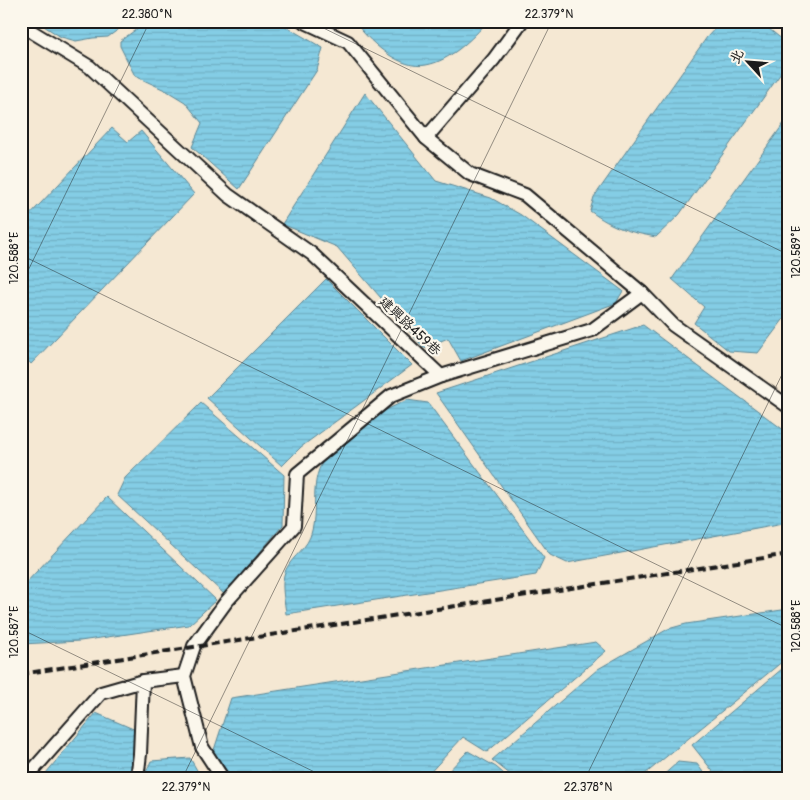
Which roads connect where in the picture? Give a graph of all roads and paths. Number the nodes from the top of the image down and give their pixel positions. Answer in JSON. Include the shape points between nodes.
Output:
{"nodes":[{"id":1,"x":303,"y":21,"type":"edge"},
{"id":2,"x":522,"y":21,"type":"edge"},
{"id":3,"x":21,"y":25,"type":"edge"},
{"id":4,"x":426,"y":138,"type":"junction"},
{"id":5,"x":642,"y":293,"type":"junction"},
{"id":6,"x":441,"y":376,"type":"junction"},
{"id":7,"x":789,"y":408,"type":"edge"},
{"id":8,"x":184,"y":676,"type":"junction"},
{"id":9,"x":143,"y":681,"type":"junction"},
{"id":10,"x":25,"y":779,"type":"edge"},
{"id":11,"x":137,"y":779,"type":"edge"},
{"id":12,"x":223,"y":779,"type":"edge"}],
"edges":[{"from":1,"to":4,"type":"lane","via":[[348,42]]},
{"from":2,"to":4,"type":"lane"},
{"from":3,"to":6,"type":"lane","name":"建興路459巷","via":[[90,66],[228,196],[312,254]]},
{"from":4,"to":5,"type":"lane","via":[[470,174],[525,196]]},
{"from":5,"to":6,"type":"lane","via":[[592,330]]},
{"from":5,"to":7,"type":"lane","via":[[674,325]]},
{"from":6,"to":8,"type":"lane","name":"建興路459巷","via":[[391,396],[297,474],[294,526],[226,602],[194,646]]},
{"from":8,"to":9,"type":"lane"},
{"from":8,"to":12,"type":"lane","via":[[202,747]]},
{"from":9,"to":10,"type":"lane","via":[[101,693]]},
{"from":9,"to":11,"type":"lane"}]}
